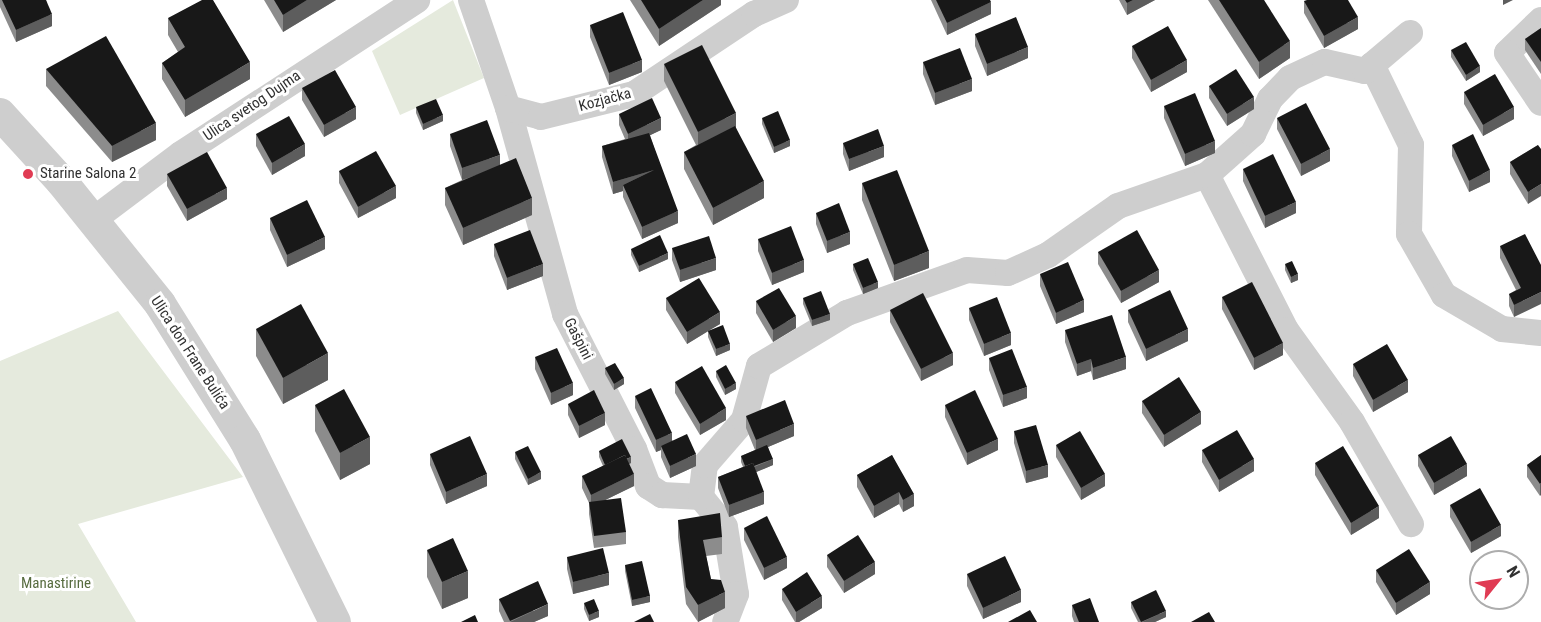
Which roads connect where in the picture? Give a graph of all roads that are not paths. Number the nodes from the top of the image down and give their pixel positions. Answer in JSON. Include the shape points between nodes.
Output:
{"nodes":[{"id":1,"x":417,"y":0,"type":"edge"},
{"id":2,"x":471,"y":0,"type":"edge"},
{"id":3,"x":786,"y":0,"type":"edge"},
{"id":4,"x":1541,"y":20,"type":"edge"},
{"id":5,"x":1410,"y":33,"type":"dead end"},
{"id":6,"x":1372,"y":65,"type":"junction"},
{"id":7,"x":1541,"y":104,"type":"edge"},
{"id":8,"x":508,"y":108,"type":"junction"},
{"id":9,"x":0,"y":114,"type":"edge"},
{"id":10,"x":1207,"y":175,"type":"junction"},
{"id":11,"x":93,"y":220,"type":"junction"},
{"id":12,"x":1541,"y":333,"type":"edge"},
{"id":13,"x":701,"y":497,"type":"junction"},
{"id":14,"x":1411,"y":524,"type":"dead end"},
{"id":15,"x":335,"y":622,"type":"edge"},
{"id":16,"x":725,"y":622,"type":"edge"}],
"edges":[{"from":1,"to":11,"type":"street","name":"Ulica svetog Dujma","via":[[190,147]]},
{"from":2,"to":8,"type":"street","name":"Gašpini"},
{"from":3,"to":8,"type":"street","name":"Kozjačka","via":[[754,14],[634,94],[541,117]]},
{"from":4,"to":7,"type":"street","via":[[1507,53]]},
{"from":5,"to":6,"type":"street"},
{"from":6,"to":10,"type":"street","via":[[1365,71],[1324,62],[1290,78],[1270,99],[1253,134]]},
{"from":6,"to":12,"type":"street","via":[[1411,145],[1409,234],[1444,295],[1502,329]]},
{"from":8,"to":13,"type":"street","name":"Gašpini","via":[[565,314],[634,449],[648,486],[662,495],[684,493]]},
{"from":9,"to":11,"type":"street","name":"Ulica don Frane Bulića"},
{"from":10,"to":13,"type":"street","via":[[1119,206],[1048,255],[1008,273],[967,270],[847,313],[759,366],[744,420],[705,465]]},
{"from":10,"to":14,"type":"street","via":[[1286,330],[1352,422]]},
{"from":11,"to":15,"type":"street","name":"Ulica don Frane Bulića","via":[[160,304],[245,440]]},
{"from":13,"to":16,"type":"street","via":[[725,527],[733,561],[736,594]]}]}
